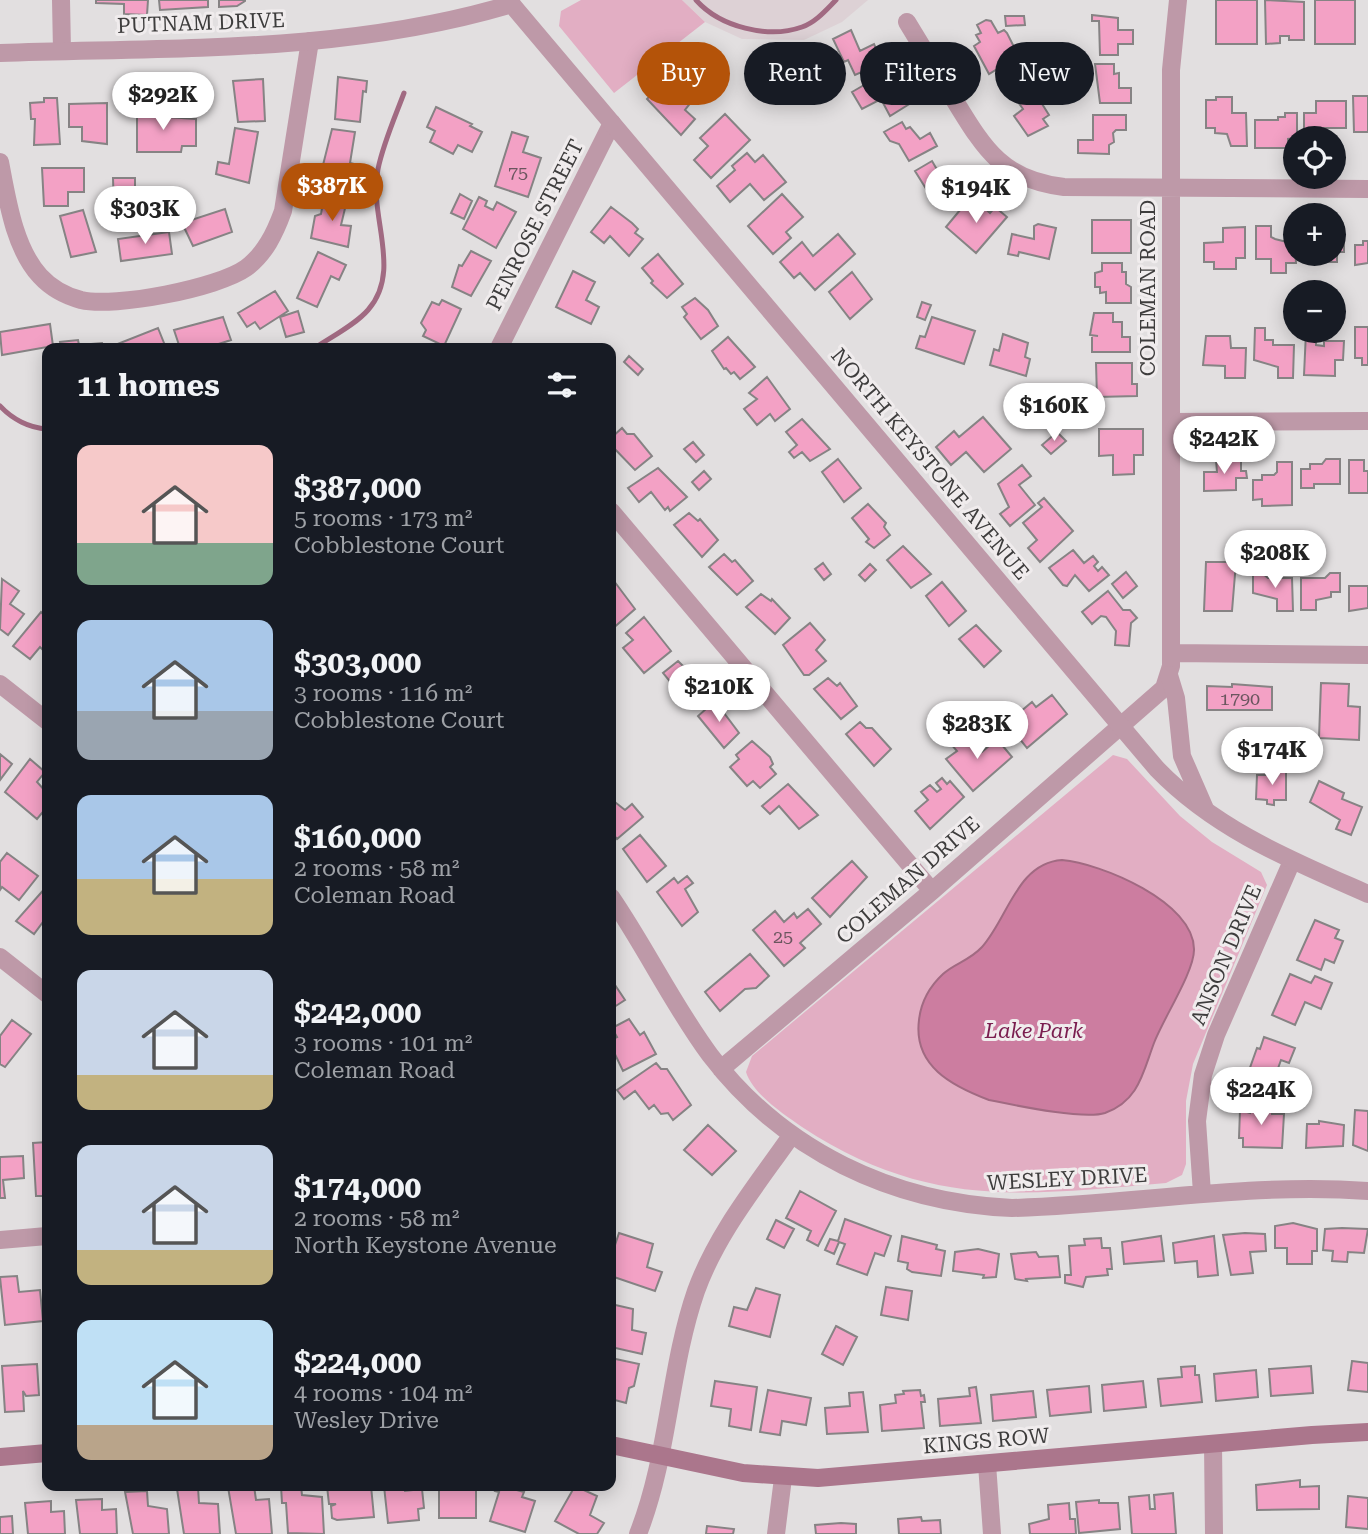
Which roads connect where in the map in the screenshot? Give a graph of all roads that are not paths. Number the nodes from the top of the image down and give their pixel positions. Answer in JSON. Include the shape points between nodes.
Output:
{"nodes":[{"id":1,"x":61,"y":0,"type":"edge"},
{"id":2,"x":1178,"y":0,"type":"edge"},
{"id":3,"x":515,"y":1,"type":"edge"},
{"id":4,"x":907,"y":22,"type":"dead end"},
{"id":5,"x":310,"y":41,"type":"junction"},
{"id":6,"x":62,"y":51,"type":"junction"},
{"id":7,"x":0,"y":53,"type":"edge"},
{"id":8,"x":612,"y":123,"type":"junction"},
{"id":9,"x":0,"y":162,"type":"edge"},
{"id":10,"x":1368,"y":189,"type":"edge"},
{"id":11,"x":1170,"y":190,"type":"junction"},
{"id":12,"x":502,"y":343,"type":"edge"},
{"id":13,"x":1368,"y":421,"type":"edge"},
{"id":14,"x":1171,"y":422,"type":"junction"},
{"id":15,"x":616,"y":517,"type":"edge"},
{"id":16,"x":1171,"y":653,"type":"junction"},
{"id":17,"x":1368,"y":655,"type":"edge"},
{"id":18,"x":1170,"y":675,"type":"junction"},
{"id":19,"x":0,"y":684,"type":"edge"},
{"id":20,"x":42,"y":717,"type":"edge"},
{"id":21,"x":1122,"y":724,"type":"junction"},
{"id":22,"x":1206,"y":811,"type":"junction"},
{"id":23,"x":1292,"y":861,"type":"junction"},
{"id":24,"x":932,"y":891,"type":"junction"},
{"id":25,"x":1368,"y":894,"type":"edge"},
{"id":26,"x":616,"y":904,"type":"edge"},
{"id":27,"x":0,"y":957,"type":"edge"},
{"id":28,"x":42,"y":990,"type":"edge"},
{"id":29,"x":721,"y":1069,"type":"junction"},
{"id":30,"x":791,"y":1136,"type":"junction"},
{"id":31,"x":1368,"y":1191,"type":"edge"},
{"id":32,"x":1202,"y":1194,"type":"junction"},
{"id":33,"x":42,"y":1236,"type":"edge"},
{"id":34,"x":0,"y":1240,"type":"edge"},
{"id":35,"x":1368,"y":1433,"type":"edge"},
{"id":36,"x":1213,"y":1444,"type":"junction"},
{"id":37,"x":616,"y":1446,"type":"edge"},
{"id":38,"x":42,"y":1453,"type":"edge"},
{"id":39,"x":659,"y":1456,"type":"junction"},
{"id":40,"x":0,"y":1457,"type":"edge"},
{"id":41,"x":987,"y":1464,"type":"junction"},
{"id":42,"x":783,"y":1478,"type":"junction"},
{"id":43,"x":638,"y":1534,"type":"edge"},
{"id":44,"x":776,"y":1534,"type":"edge"},
{"id":45,"x":992,"y":1534,"type":"edge"},
{"id":46,"x":1214,"y":1534,"type":"edge"}],
"edges":[{"from":1,"to":6,"type":"street"},
{"from":2,"to":11,"type":"street","name":"COLEMAN ROAD","via":[[1171,70]]},
{"from":3,"to":5,"type":"street","name":"PUTNAM DRIVE","via":[[416,29]]},
{"from":3,"to":8,"type":"street","name":"NORTH KEYSTONE AVENUE"},
{"from":4,"to":11,"type":"street","via":[[982,146],[1007,168],[1056,186]]},
{"from":5,"to":6,"type":"street","name":"PUTNAM DRIVE"},
{"from":5,"to":9,"type":"street","via":[[284,211],[275,233],[248,266],[209,286],[104,302],[82,300],[51,286],[23,250]]},
{"from":6,"to":7,"type":"street","name":"PUTNAM DRIVE"},
{"from":8,"to":12,"type":"street","name":"PENROSE STREET"},
{"from":8,"to":21,"type":"street","name":"NORTH KEYSTONE AVENUE"},
{"from":10,"to":11,"type":"street"},
{"from":11,"to":14,"type":"street","name":"COLEMAN ROAD"},
{"from":13,"to":14,"type":"street"},
{"from":14,"to":16,"type":"street","name":"COLEMAN ROAD"},
{"from":15,"to":24,"type":"street"},
{"from":16,"to":17,"type":"street"},
{"from":16,"to":18,"type":"street","name":"COLEMAN ROAD"},
{"from":18,"to":21,"type":"street","via":[[1156,697]]},
{"from":18,"to":22,"type":"street","name":"COLEMAN ROAD","via":[[1182,757]]},
{"from":19,"to":20,"type":"street"},
{"from":21,"to":22,"type":"street","name":"NORTH KEYSTONE AVENUE","via":[[1175,787]]},
{"from":21,"to":24,"type":"street","name":"COLEMAN DRIVE"},
{"from":22,"to":23,"type":"street","name":"NORTH KEYSTONE AVENUE","via":[[1250,841]]},
{"from":23,"to":25,"type":"street","name":"NORTH KEYSTONE AVENUE"},
{"from":23,"to":32,"type":"street","name":"ANSON DRIVE","via":[[1203,1075],[1197,1121]]},
{"from":24,"to":29,"type":"street","name":"COLEMAN DRIVE"},
{"from":26,"to":29,"type":"street","name":"WESLEY DRIVE"},
{"from":27,"to":28,"type":"street"},
{"from":29,"to":30,"type":"street","name":"WESLEY DRIVE"},
{"from":30,"to":32,"type":"street","name":"WESLEY DRIVE","via":[[891,1187],[976,1207],[1049,1207]]},
{"from":30,"to":39,"type":"street","via":[[731,1221],[707,1264],[684,1333]]},
{"from":31,"to":32,"type":"street","name":"WESLEY DRIVE","via":[[1303,1187]]},
{"from":33,"to":34,"type":"street"},
{"from":35,"to":36,"type":"main road","name":"KINGS ROW"},
{"from":36,"to":41,"type":"main road","name":"KINGS ROW"},
{"from":36,"to":46,"type":"street"},
{"from":37,"to":39,"type":"main road","name":"KINGS ROW"},
{"from":38,"to":40,"type":"main road"},
{"from":39,"to":42,"type":"main road","name":"KINGS ROW"},
{"from":39,"to":43,"type":"street"},
{"from":41,"to":42,"type":"main road","name":"KINGS ROW"},
{"from":41,"to":45,"type":"street"},
{"from":42,"to":44,"type":"street"}]}
